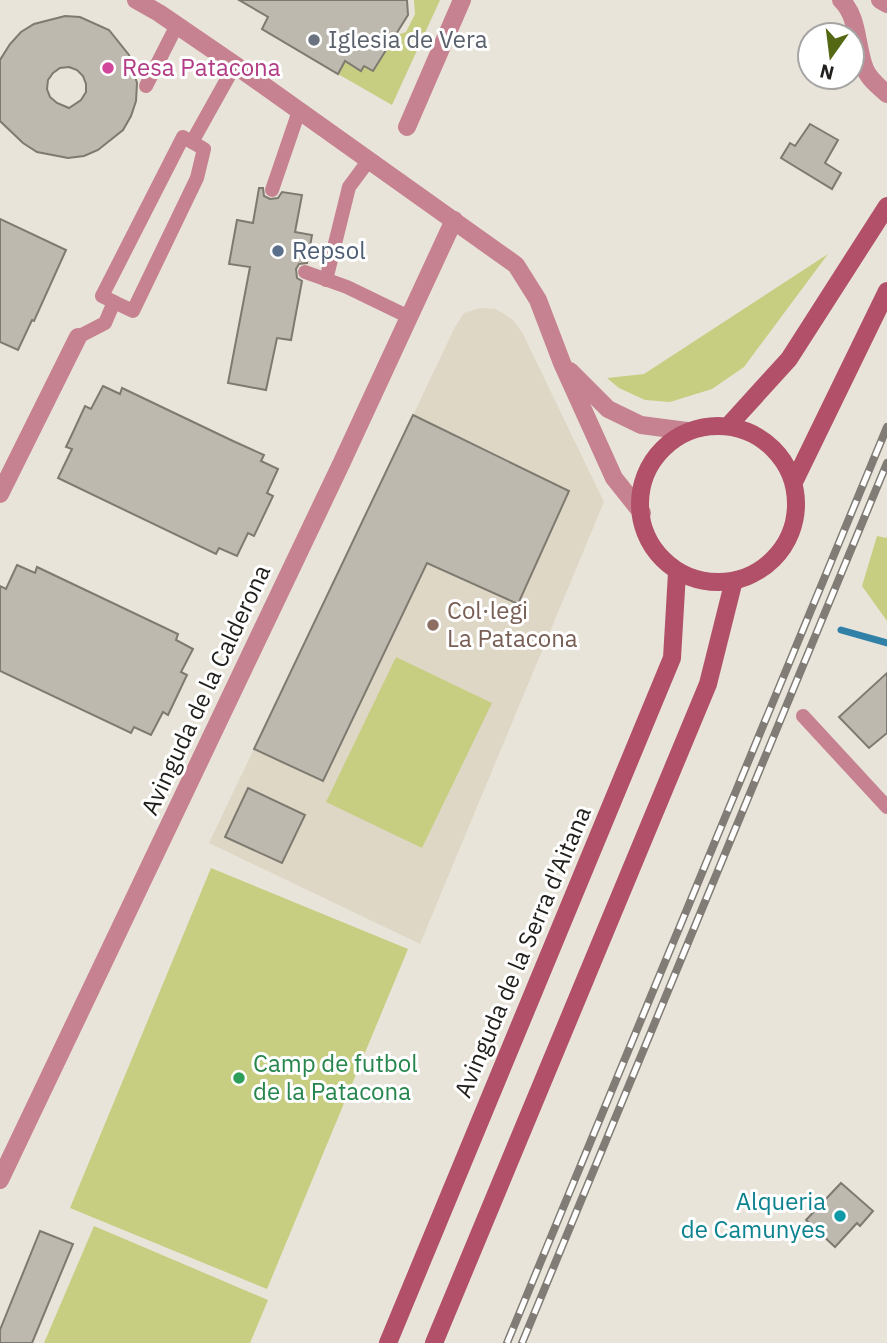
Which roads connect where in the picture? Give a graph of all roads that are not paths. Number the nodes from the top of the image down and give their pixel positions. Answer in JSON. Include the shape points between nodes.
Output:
{"nodes":[{"id":1,"x":136,"y":0,"type":"edge"},
{"id":2,"x":462,"y":0,"type":"edge"},
{"id":3,"x":841,"y":0,"type":"edge"},
{"id":4,"x":880,"y":0,"type":"edge"},
{"id":5,"x":887,"y":4,"type":"edge"},
{"id":6,"x":177,"y":25,"type":"junction"},
{"id":7,"x":235,"y":65,"type":"junction"},
{"id":8,"x":146,"y":86,"type":"dead end"},
{"id":9,"x":887,"y":94,"type":"edge"},
{"id":10,"x":299,"y":111,"type":"junction"},
{"id":11,"x":407,"y":127,"type":"dead end"},
{"id":12,"x":192,"y":142,"type":"junction"},
{"id":13,"x":369,"y":160,"type":"junction"},
{"id":14,"x":272,"y":190,"type":"dead end"},
{"id":15,"x":887,"y":206,"type":"edge"},
{"id":16,"x":454,"y":220,"type":"junction"},
{"id":17,"x":306,"y":272,"type":"dead end"},
{"id":18,"x":326,"y":280,"type":"junction"},
{"id":19,"x":887,"y":291,"type":"edge"},
{"id":20,"x":114,"y":302,"type":"junction"},
{"id":21,"x":409,"y":317,"type":"junction"},
{"id":22,"x":78,"y":337,"type":"joint"},
{"id":23,"x":562,"y":363,"type":"junction"},
{"id":24,"x":729,"y":425,"type":"junction"},
{"id":25,"x":687,"y":431,"type":"junction"},
{"id":26,"x":795,"y":480,"type":"junction"},
{"id":27,"x":0,"y":494,"type":"edge"},
{"id":28,"x":642,"y":513,"type":"junction"},
{"id":29,"x":677,"y":573,"type":"junction"},
{"id":30,"x":733,"y":584,"type":"junction"},
{"id":31,"x":803,"y":716,"type":"dead end"},
{"id":32,"x":887,"y":807,"type":"edge"},
{"id":33,"x":0,"y":1180,"type":"edge"},
{"id":34,"x":388,"y":1343,"type":"edge"},
{"id":35,"x":434,"y":1343,"type":"edge"}],
"edges":[{"from":1,"to":6,"type":"street"},
{"from":2,"to":11,"type":"street"},
{"from":3,"to":9,"type":"street","via":[[850,13],[865,69]]},
{"from":4,"to":5,"type":"street"},
{"from":6,"to":7,"type":"street"},
{"from":6,"to":8,"type":"lane"},
{"from":7,"to":10,"type":"street"},
{"from":7,"to":12,"type":"lane"},
{"from":10,"to":13,"type":"street"},
{"from":10,"to":14,"type":"lane"},
{"from":12,"to":20,"type":"lane","via":[[183,137],[102,296]]},
{"from":12,"to":20,"type":"lane","via":[[204,149],[197,178],[133,311]]},
{"from":13,"to":16,"type":"street"},
{"from":13,"to":18,"type":"lane","via":[[349,187]]},
{"from":15,"to":24,"type":"main road","via":[[789,359]]},
{"from":16,"to":21,"type":"street","name":"Avinguda de la Calderona"},
{"from":16,"to":23,"type":"street","via":[[516,265],[538,300]]},
{"from":17,"to":18,"type":"lane"},
{"from":18,"to":21,"type":"lane"},
{"from":19,"to":26,"type":"main road"},
{"from":20,"to":22,"type":"lane","via":[[105,323]]},
{"from":21,"to":33,"type":"street","name":"Avinguda de la Calderona"},
{"from":22,"to":27,"type":"street"},
{"from":23,"to":25,"type":"street","via":[[608,409],[641,425]]},
{"from":23,"to":28,"type":"street","via":[[614,478]]},
{"from":24,"to":25,"type":"main road"},
{"from":24,"to":26,"type":"main road","via":[[770,443]]},
{"from":25,"to":28,"type":"main road","via":[[666,447],[651,470]]},
{"from":26,"to":30,"type":"main road","via":[[796,505],[789,532],[756,571]]},
{"from":28,"to":29,"type":"main road","via":[[654,551]]},
{"from":29,"to":30,"type":"main road","via":[[695,581]]},
{"from":29,"to":34,"type":"main road","name":"Avinguda de la Serra d'Aitana","via":[[672,658]]},
{"from":30,"to":35,"type":"main road","via":[[708,684]]},
{"from":31,"to":32,"type":"lane"}]}
